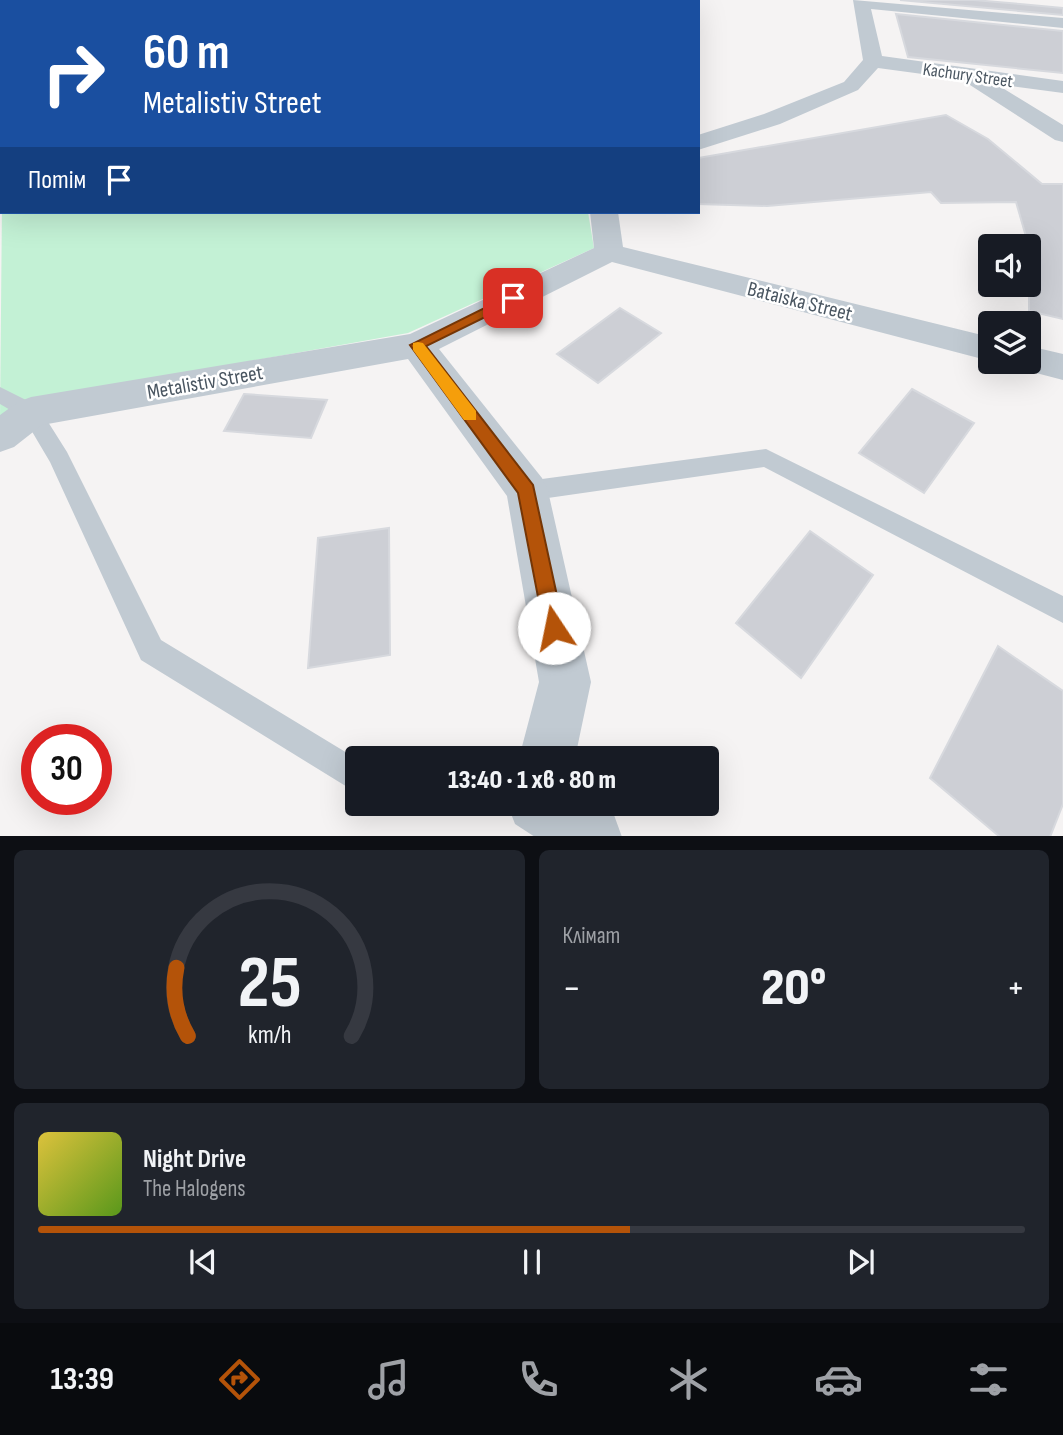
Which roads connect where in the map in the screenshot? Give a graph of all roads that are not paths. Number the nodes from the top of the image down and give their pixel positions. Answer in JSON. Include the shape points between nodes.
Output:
{"nodes":[{"id":1,"x":861,"y":2,"type":"edge"},
{"id":2,"x":1063,"y":23,"type":"edge"},
{"id":3,"x":873,"y":61,"type":"junction"},
{"id":4,"x":969,"y":76,"type":"junction"},
{"id":5,"x":1063,"y":88,"type":"edge"},
{"id":6,"x":1063,"y":135,"type":"edge"},
{"id":7,"x":700,"y":142,"type":"edge"},
{"id":8,"x":604,"y":214,"type":"edge"},
{"id":9,"x":609,"y":252,"type":"junction"},
{"id":10,"x":417,"y":345,"type":"junction"},
{"id":11,"x":978,"y":346,"type":"edge"},
{"id":12,"x":1041,"y":362,"type":"edge"},
{"id":13,"x":1063,"y":367,"type":"edge"},
{"id":14,"x":0,"y":395,"type":"edge"},
{"id":15,"x":31,"y":412,"type":"junction"},
{"id":16,"x":0,"y":436,"type":"edge"},
{"id":17,"x":527,"y":491,"type":"junction"},
{"id":18,"x":1063,"y":610,"type":"edge"},
{"id":19,"x":550,"y":746,"type":"edge"},
{"id":20,"x":345,"y":770,"type":"edge"},
{"id":21,"x":534,"y":816,"type":"edge"},
{"id":22,"x":539,"y":816,"type":"edge"},
{"id":23,"x":558,"y":816,"type":"edge"},
{"id":24,"x":530,"y":836,"type":"edge"},
{"id":25,"x":543,"y":836,"type":"edge"},
{"id":26,"x":592,"y":836,"type":"edge"}],
"edges":[{"from":1,"to":2,"type":"street"},
{"from":1,"to":3,"type":"street"},
{"from":3,"to":4,"type":"street","name":"Kachury Street"},
{"from":3,"to":7,"type":"street","via":[[851,86],[772,120]]},
{"from":4,"to":5,"type":"street","name":"Kachury Street"},
{"from":4,"to":6,"type":"street"},
{"from":8,"to":9,"type":"street"},
{"from":9,"to":10,"type":"street","name":"Metalistiv Street"},
{"from":9,"to":11,"type":"street","name":"Bataiska Street"},
{"from":10,"to":15,"type":"street","name":"Metalistiv Street"},
{"from":10,"to":17,"type":"street"},
{"from":12,"to":13,"type":"street"},
{"from":14,"to":15,"type":"lane"},
{"from":15,"to":16,"type":"street","name":"Metalistiv Street"},
{"from":15,"to":20,"type":"lane","via":[[59,458],[151,650]]},
{"from":17,"to":18,"type":"lane","via":[[766,457]]},
{"from":17,"to":19,"type":"street","via":[[565,682]]},
{"from":21,"to":24,"type":"street"},
{"from":22,"to":25,"type":"street"},
{"from":23,"to":26,"type":"street"}]}
